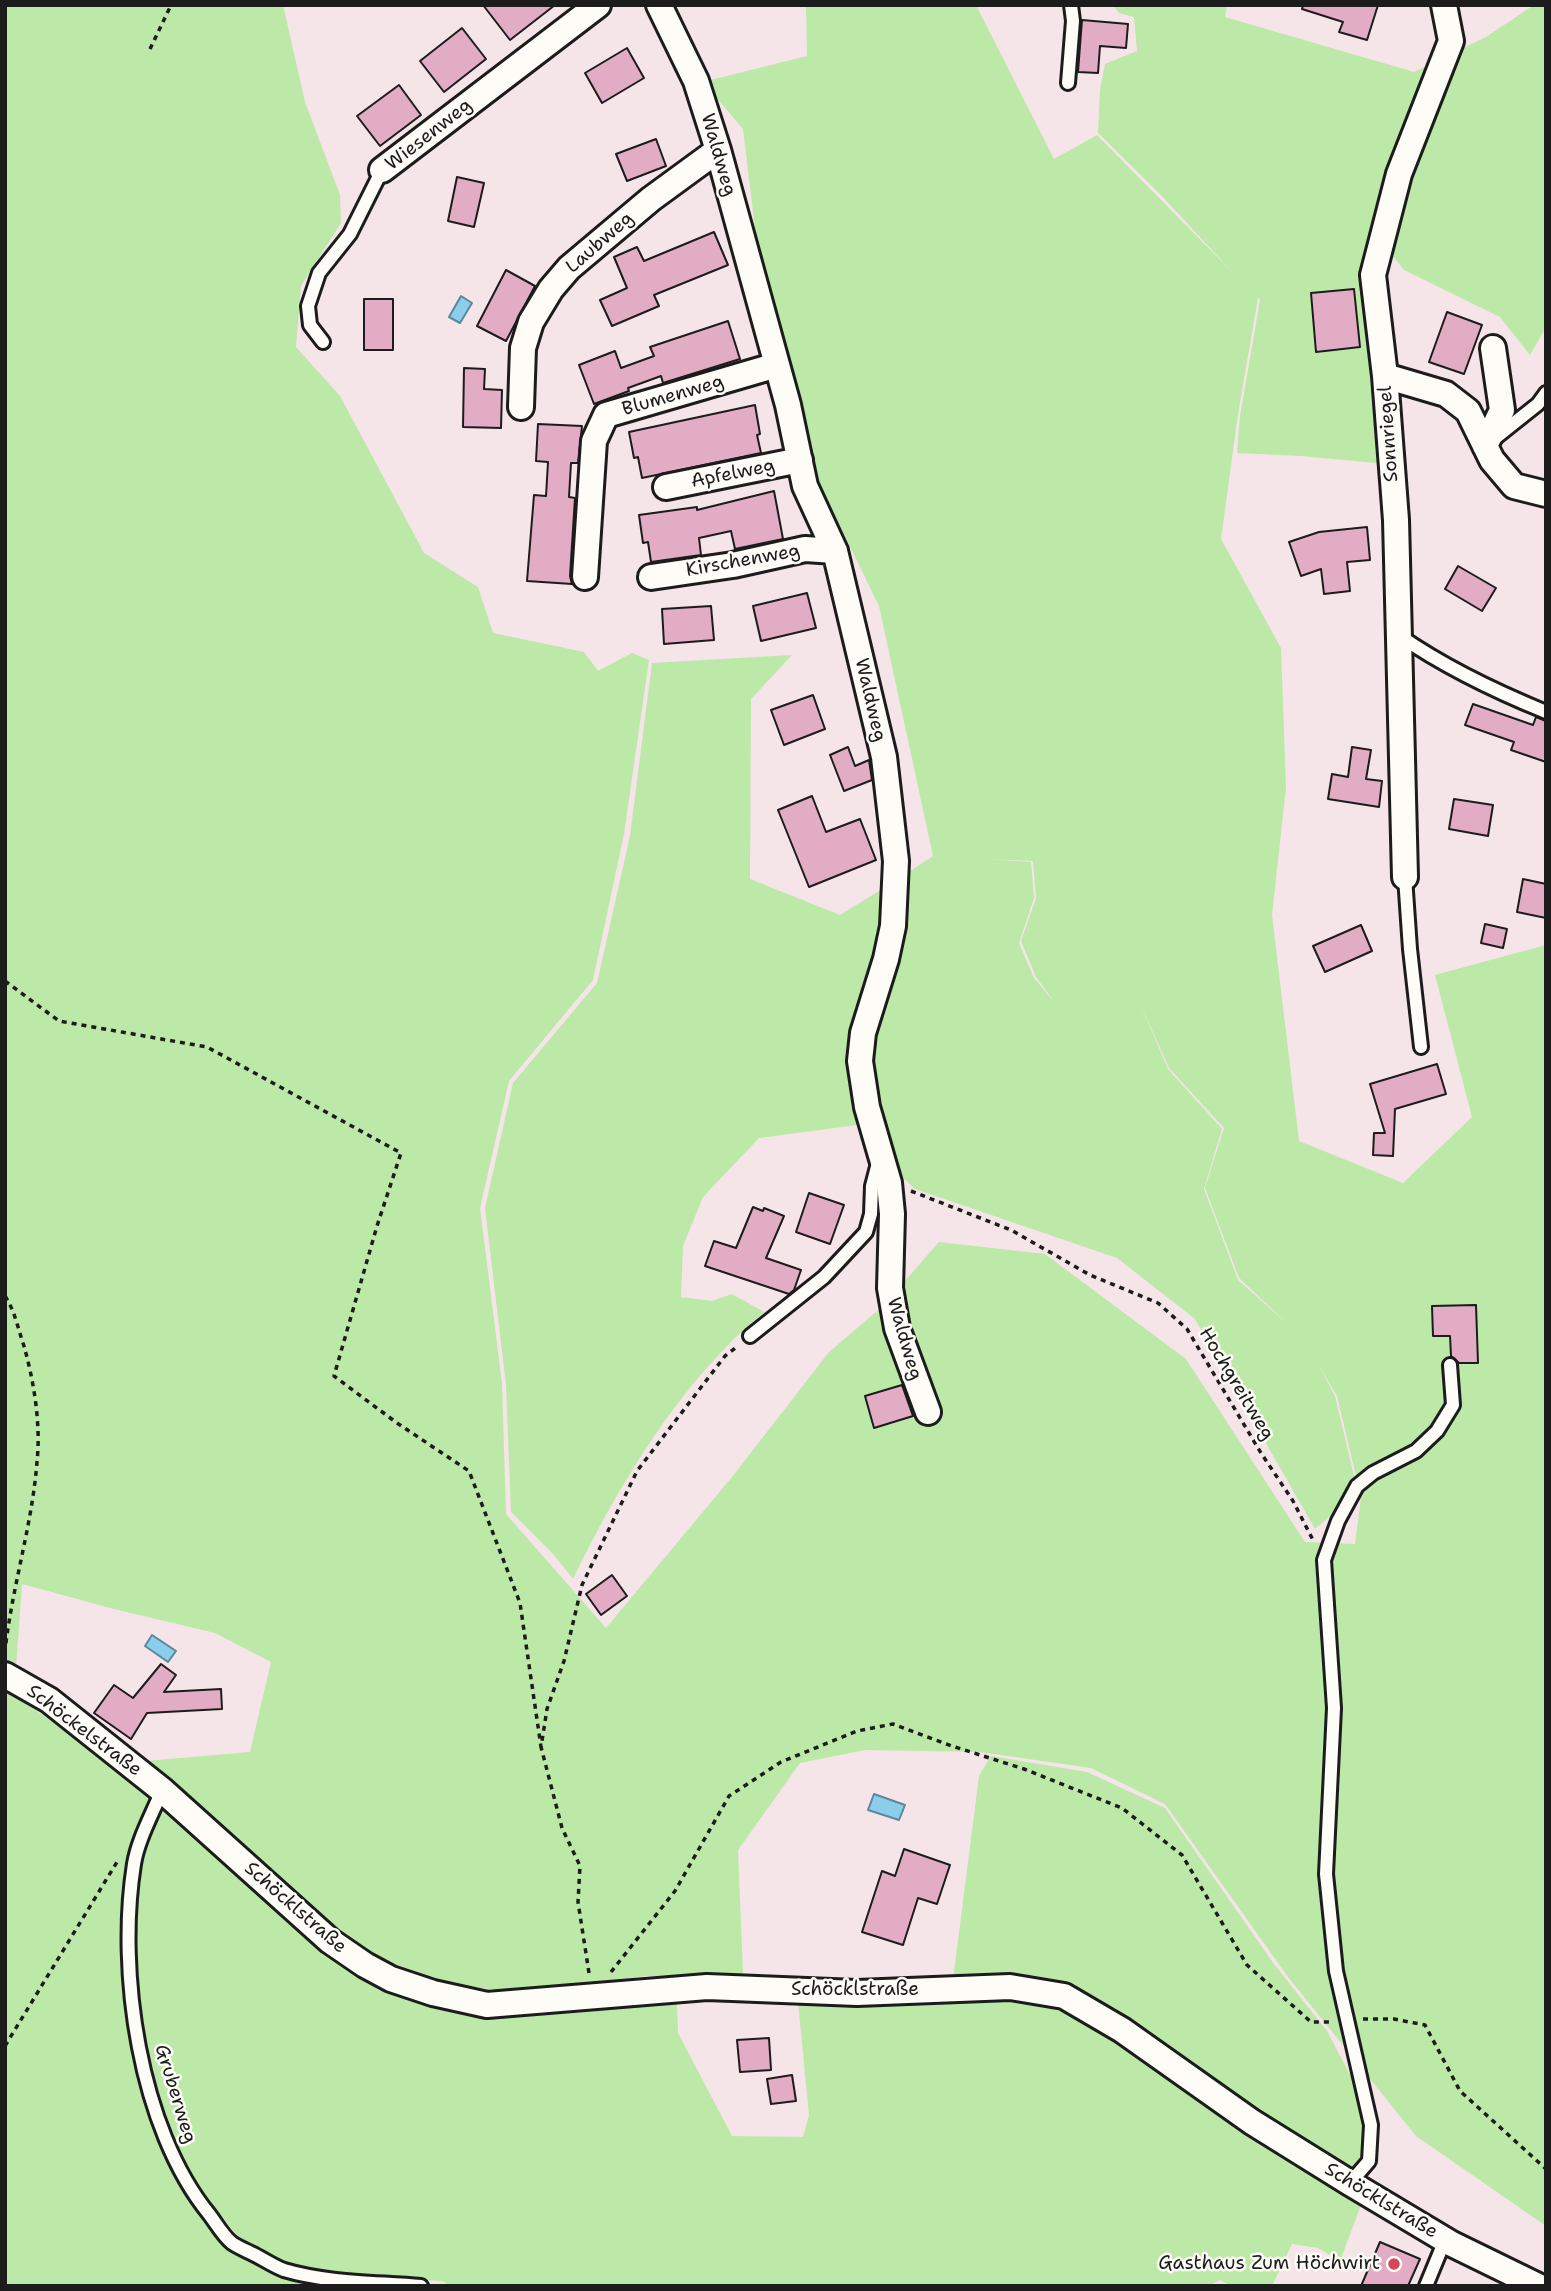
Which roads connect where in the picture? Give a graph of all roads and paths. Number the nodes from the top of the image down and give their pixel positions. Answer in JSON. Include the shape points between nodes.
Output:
{"nodes":[{"id":1,"x":171,"y":5,"type":"edge"},
{"id":2,"x":598,"y":5,"type":"edge"},
{"id":3,"x":659,"y":5,"type":"edge"},
{"id":4,"x":1070,"y":5,"type":"edge"},
{"id":5,"x":1444,"y":5,"type":"edge"},
{"id":6,"x":150,"y":49,"type":"dead end"},
{"id":7,"x":1068,"y":83,"type":"dead end"},
{"id":8,"x":718,"y":150,"type":"junction"},
{"id":9,"x":382,"y":170,"type":"joint"},
{"id":10,"x":323,"y":342,"type":"dead end"},
{"id":11,"x":1493,"y":348,"type":"dead end"},
{"id":12,"x":777,"y":365,"type":"junction"},
{"id":13,"x":1385,"y":376,"type":"junction"},
{"id":14,"x":1546,"y":393,"type":"edge"},
{"id":15,"x":521,"y":407,"type":"dead end"},
{"id":16,"x":1485,"y":446,"type":"junction"},
{"id":17,"x":800,"y":460,"type":"junction"},
{"id":18,"x":666,"y":487,"type":"dead end"},
{"id":19,"x":1546,"y":494,"type":"edge"},
{"id":20,"x":835,"y":551,"type":"junction"},
{"id":21,"x":651,"y":576,"type":"dead end"},
{"id":22,"x":585,"y":577,"type":"dead end"},
{"id":23,"x":1400,"y":636,"type":"junction"},
{"id":24,"x":1546,"y":712,"type":"edge"},
{"id":25,"x":1405,"y":877,"type":"joint"},
{"id":26,"x":5,"y":981,"type":"edge"},
{"id":27,"x":1421,"y":1047,"type":"dead end"},
{"id":28,"x":880,"y":1153,"type":"junction"},
{"id":29,"x":889,"y":1183,"type":"junction"},
{"id":30,"x":5,"y":1296,"type":"edge"},
{"id":31,"x":750,"y":1336,"type":"joint"},
{"id":32,"x":1450,"y":1365,"type":"dead end"},
{"id":33,"x":928,"y":1412,"type":"dead end"},
{"id":34,"x":1324,"y":1560,"type":"junction"},
{"id":35,"x":5,"y":1651,"type":"edge"},
{"id":36,"x":5,"y":1675,"type":"edge"},
{"id":37,"x":541,"y":1747,"type":"junction"},
{"id":38,"x":162,"y":1790,"type":"junction"},
{"id":39,"x":119,"y":1859,"type":"dead end"},
{"id":40,"x":593,"y":1996,"type":"junction"},
{"id":41,"x":1347,"y":2019,"type":"junction"},
{"id":42,"x":5,"y":2046,"type":"edge"},
{"id":43,"x":1546,"y":2169,"type":"edge"},
{"id":44,"x":1350,"y":2183,"type":"junction"},
{"id":45,"x":1445,"y":2240,"type":"junction"},
{"id":46,"x":421,"y":2286,"type":"edge"},
{"id":47,"x":1426,"y":2286,"type":"edge"},
{"id":48,"x":1538,"y":2286,"type":"edge"}],
"edges":[{"from":1,"to":6,"type":"path"},
{"from":2,"to":9,"type":"street","name":"Wiesenweg"},
{"from":3,"to":8,"type":"street","name":"Waldweg","via":[[696,80]]},
{"from":4,"to":7,"type":"lane"},
{"from":5,"to":13,"type":"street","name":"Sonnriegel","via":[[1451,41],[1399,174],[1373,275]]},
{"from":8,"to":12,"type":"street","name":"Waldweg"},
{"from":8,"to":15,"type":"street","name":"Laubweg","via":[[650,199],[551,289],[531,321],[523,348]]},
{"from":9,"to":10,"type":"lane","name":"Wiesenweg","via":[[350,234],[319,274],[308,306],[310,325]]},
{"from":11,"to":16,"type":"street","via":[[1502,410]]},
{"from":12,"to":17,"type":"street","name":"Waldweg"},
{"from":12,"to":22,"type":"street","name":"Blumenweg","via":[[606,415],[594,441]]},
{"from":13,"to":16,"type":"street","via":[[1446,394],[1468,411]]},
{"from":13,"to":23,"type":"street","name":"Sonnriegel"},
{"from":14,"to":16,"type":"lane"},
{"from":16,"to":19,"type":"street","via":[[1514,486]]},
{"from":17,"to":18,"type":"street","name":"Apfelweg"},
{"from":17,"to":20,"type":"street","name":"Waldweg","via":[[805,486]]},
{"from":20,"to":21,"type":"street","name":"Kirschenweg","via":[[805,549]]},
{"from":20,"to":28,"type":"street","name":"Waldweg","via":[[884,757],[896,861],[893,926],[863,1033],[860,1061]]},
{"from":23,"to":24,"type":"lane","via":[[1491,688]]},
{"from":23,"to":25,"type":"street","name":"Sonnriegel"},
{"from":25,"to":27,"type":"lane"},
{"from":26,"to":37,"type":"path","via":[[59,1021],[207,1046],[401,1153],[334,1376],[469,1471],[520,1603]]},
{"from":28,"to":29,"type":"street","name":"Waldweg"},
{"from":28,"to":31,"type":"lane","via":[[866,1232],[824,1277]]},
{"from":29,"to":33,"type":"street","name":"Waldweg","via":[[890,1288],[897,1328]]},
{"from":29,"to":34,"type":"path","name":"Hochgreitweg","via":[[1011,1230],[1090,1275],[1158,1303],[1187,1329]]},
{"from":30,"to":35,"type":"path","via":[[32,1374],[38,1460]]},
{"from":31,"to":37,"type":"path","via":[[725,1356],[637,1471],[582,1585],[547,1709]]},
{"from":32,"to":34,"type":"lane","via":[[1452,1405],[1437,1431],[1416,1451],[1357,1486]]},
{"from":34,"to":41,"type":"lane","via":[[1334,1708],[1326,1874],[1336,1971]]},
{"from":36,"to":38,"type":"street","name":"Schöckelstraße","via":[[49,1700]]},
{"from":37,"to":40,"type":"path","via":[[562,1828],[580,1866],[578,1902]]},
{"from":38,"to":40,"type":"street","name":"Schöcklstraße","via":[[330,1941],[391,1979],[487,2005]]},
{"from":38,"to":46,"type":"lane","name":"Gruberweg","via":[[135,1860],[128,1948],[145,2074],[177,2165],[192,2193],[232,2242],[282,2269],[334,2280]]},
{"from":39,"to":42,"type":"path"},
{"from":40,"to":41,"type":"path","via":[[675,1891],[729,1796],[781,1762],[857,1731],[893,1724],[1122,1808],[1182,1855],[1247,1965],[1311,2022]]},
{"from":40,"to":44,"type":"street","name":"Schöcklstraße","via":[[707,1987],[857,1993],[1010,1987],[1065,1996]]},
{"from":41,"to":43,"type":"path","via":[[1394,2019],[1425,2025],[1460,2091]]},
{"from":41,"to":44,"type":"lane","via":[[1371,2125],[1369,2161]]},
{"from":44,"to":45,"type":"street","name":"Schöcklstraße"},
{"from":45,"to":47,"type":"lane"},
{"from":45,"to":48,"type":"street","name":"Schöcklstraße"}]}
